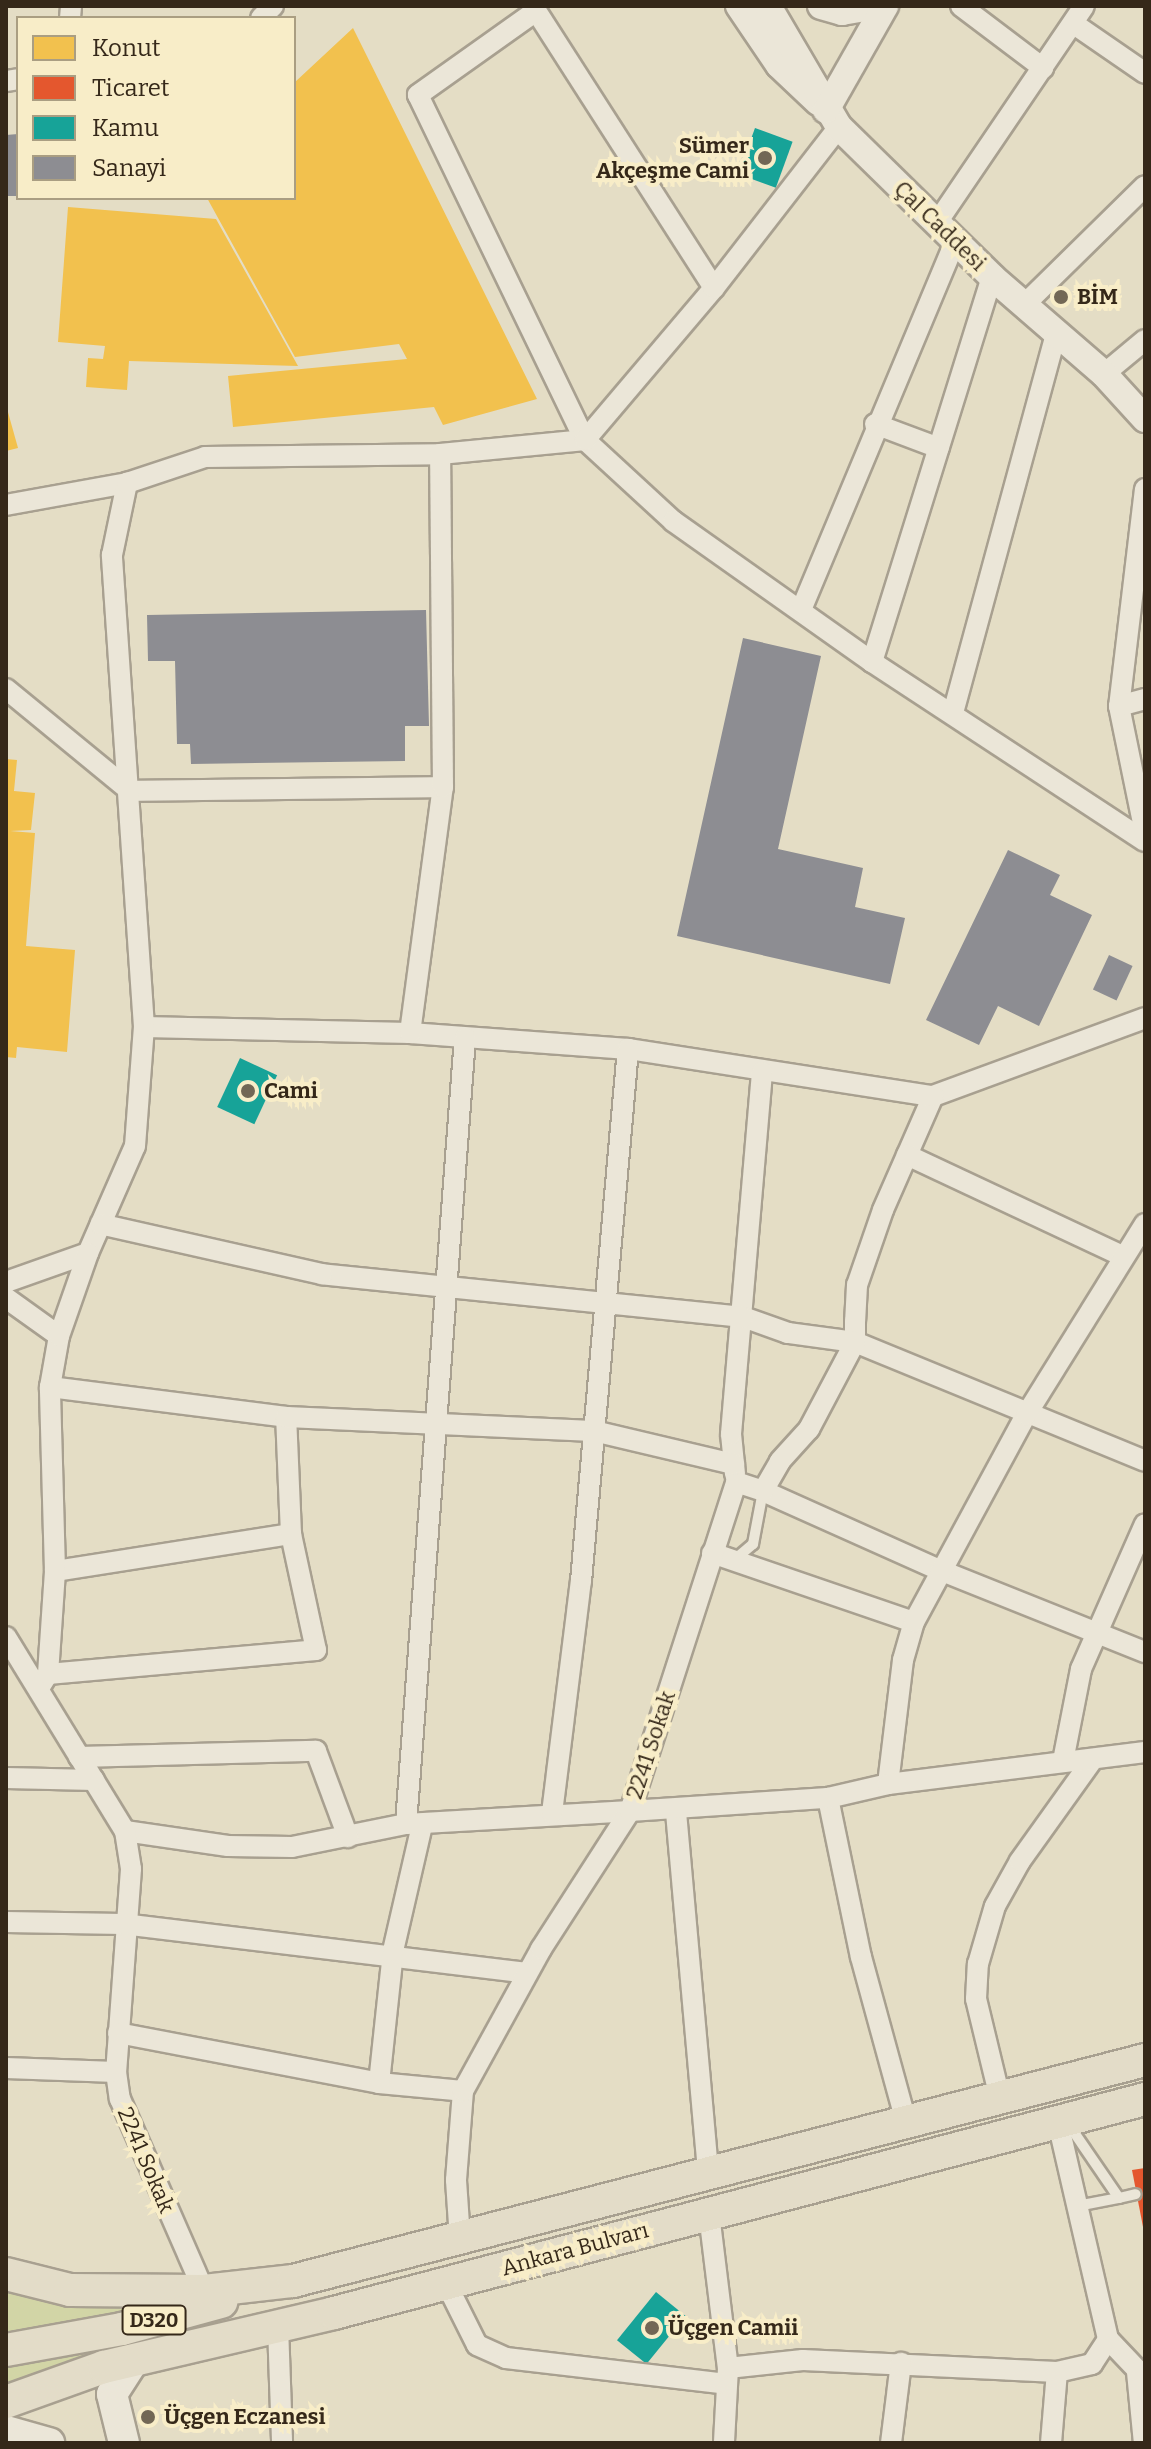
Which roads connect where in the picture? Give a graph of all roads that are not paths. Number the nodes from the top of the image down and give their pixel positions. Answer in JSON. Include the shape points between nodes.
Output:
{"nodes":[{"id":1,"x":739,"y":6,"type":"edge"},
{"id":2,"x":768,"y":6,"type":"edge"},
{"id":3,"x":821,"y":6,"type":"edge"},
{"id":4,"x":876,"y":6,"type":"edge"},
{"id":5,"x":885,"y":6,"type":"edge"},
{"id":6,"x":961,"y":6,"type":"edge"},
{"id":7,"x":1084,"y":6,"type":"edge"},
{"id":8,"x":534,"y":9,"type":"edge"},
{"id":9,"x":1074,"y":24,"type":"junction"},
{"id":10,"x":1043,"y":68,"type":"junction"},
{"id":11,"x":1145,"y":73,"type":"edge"},
{"id":12,"x":832,"y":118,"type":"junction"},
{"id":13,"x":1145,"y":186,"type":"edge"},
{"id":14,"x":945,"y":232,"type":"junction"},
{"id":15,"x":992,"y":277,"type":"junction"},
{"id":16,"x":714,"y":288,"type":"junction"},
{"id":17,"x":1025,"y":304,"type":"junction"},
{"id":18,"x":1056,"y":333,"type":"junction"},
{"id":19,"x":1145,"y":340,"type":"edge"},
{"id":20,"x":1104,"y":374,"type":"junction"},
{"id":21,"x":1145,"y":419,"type":"edge"},
{"id":22,"x":875,"y":424,"type":"junction"},
{"id":23,"x":585,"y":440,"type":"junction"},
{"id":24,"x":939,"y":448,"type":"junction"},
{"id":25,"x":440,"y":454,"type":"junction"},
{"id":26,"x":127,"y":483,"type":"junction"},
{"id":27,"x":1145,"y":489,"type":"edge"},
{"id":28,"x":6,"y":505,"type":"edge"},
{"id":29,"x":801,"y":610,"type":"junction"},
{"id":30,"x":872,"y":662,"type":"junction"},
{"id":31,"x":6,"y":689,"type":"edge"},
{"id":32,"x":1145,"y":699,"type":"edge"},
{"id":33,"x":1119,"y":706,"type":"junction"},
{"id":34,"x":953,"y":713,"type":"junction"},
{"id":35,"x":443,"y":787,"type":"junction"},
{"id":36,"x":130,"y":791,"type":"junction"},
{"id":37,"x":1140,"y":797,"type":"edge"},
{"id":38,"x":1145,"y":833,"type":"edge"},
{"id":39,"x":1145,"y":841,"type":"edge"},
{"id":40,"x":1145,"y":1018,"type":"edge"},
{"id":41,"x":144,"y":1027,"type":"junction"},
{"id":42,"x":410,"y":1033,"type":"junction"},
{"id":43,"x":465,"y":1038,"type":"junction"},
{"id":44,"x":628,"y":1049,"type":"junction"},
{"id":45,"x":762,"y":1072,"type":"junction"},
{"id":46,"x":933,"y":1096,"type":"junction"},
{"id":47,"x":907,"y":1155,"type":"junction"},
{"id":48,"x":101,"y":1224,"type":"junction"},
{"id":49,"x":1145,"y":1224,"type":"edge"},
{"id":50,"x":88,"y":1253,"type":"junction"},
{"id":51,"x":1123,"y":1256,"type":"junction"},
{"id":52,"x":6,"y":1282,"type":"edge"},
{"id":53,"x":446,"y":1287,"type":"junction"},
{"id":54,"x":6,"y":1298,"type":"edge"},
{"id":55,"x":606,"y":1299,"type":"junction"},
{"id":56,"x":743,"y":1317,"type":"junction"},
{"id":57,"x":59,"y":1336,"type":"junction"},
{"id":58,"x":855,"y":1342,"type":"junction"},
{"id":59,"x":50,"y":1387,"type":"junction"},
{"id":60,"x":1026,"y":1415,"type":"junction"},
{"id":61,"x":286,"y":1417,"type":"junction"},
{"id":62,"x":438,"y":1423,"type":"junction"},
{"id":63,"x":594,"y":1431,"type":"junction"},
{"id":64,"x":1145,"y":1461,"type":"edge"},
{"id":65,"x":735,"y":1473,"type":"junction"},
{"id":66,"x":763,"y":1491,"type":"junction"},
{"id":67,"x":1145,"y":1524,"type":"edge"},
{"id":68,"x":291,"y":1534,"type":"junction"},
{"id":69,"x":712,"y":1553,"type":"junction"},
{"id":70,"x":734,"y":1560,"type":"junction"},
{"id":71,"x":55,"y":1571,"type":"junction"},
{"id":72,"x":942,"y":1571,"type":"junction"},
{"id":73,"x":914,"y":1622,"type":"junction"},
{"id":74,"x":1099,"y":1634,"type":"junction"},
{"id":75,"x":9,"y":1646,"type":"edge"},
{"id":76,"x":1145,"y":1652,"type":"edge"},
{"id":77,"x":44,"y":1681,"type":"junction"},
{"id":78,"x":1145,"y":1752,"type":"edge"},
{"id":79,"x":79,"y":1757,"type":"junction"},
{"id":80,"x":1063,"y":1761,"type":"junction"},
{"id":81,"x":1091,"y":1762,"type":"junction"},
{"id":82,"x":6,"y":1778,"type":"edge"},
{"id":83,"x":94,"y":1780,"type":"junction"},
{"id":84,"x":888,"y":1784,"type":"junction"},
{"id":85,"x":828,"y":1798,"type":"junction"},
{"id":86,"x":630,"y":1811,"type":"junction"},
{"id":87,"x":676,"y":1812,"type":"junction"},
{"id":88,"x":552,"y":1813,"type":"junction"},
{"id":89,"x":414,"y":1824,"type":"junction"},
{"id":90,"x":125,"y":1831,"type":"junction"},
{"id":91,"x":348,"y":1837,"type":"junction"},
{"id":92,"x":6,"y":1922,"type":"edge"},
{"id":93,"x":123,"y":1924,"type":"junction"},
{"id":94,"x":392,"y":1959,"type":"junction"},
{"id":95,"x":527,"y":1973,"type":"junction"},
{"id":96,"x":118,"y":2033,"type":"junction"},
{"id":97,"x":1145,"y":2060,"type":"edge"},
{"id":98,"x":6,"y":2068,"type":"edge"},
{"id":99,"x":116,"y":2072,"type":"junction"},
{"id":100,"x":379,"y":2083,"type":"junction"},
{"id":101,"x":463,"y":2091,"type":"junction"},
{"id":102,"x":1000,"y":2098,"type":"junction"},
{"id":103,"x":1145,"y":2099,"type":"edge"},
{"id":104,"x":1061,"y":2121,"type":"junction"},
{"id":105,"x":906,"y":2122,"type":"junction"},
{"id":106,"x":708,"y":2174,"type":"junction"},
{"id":107,"x":1136,"y":2194,"type":"dead end"},
{"id":108,"x":1119,"y":2198,"type":"junction"},
{"id":109,"x":1077,"y":2206,"type":"junction"},
{"id":110,"x":709,"y":2214,"type":"junction"},
{"id":111,"x":460,"y":2239,"type":"junction"},
{"id":112,"x":6,"y":2274,"type":"edge"},
{"id":113,"x":293,"y":2281,"type":"junction"},
{"id":114,"x":446,"y":2283,"type":"junction"},
{"id":115,"x":204,"y":2291,"type":"junction"},
{"id":116,"x":278,"y":2326,"type":"junction"},
{"id":117,"x":1108,"y":2339,"type":"junction"},
{"id":118,"x":10,"y":2350,"type":"edge"},
{"id":119,"x":134,"y":2360,"type":"junction"},
{"id":120,"x":901,"y":2363,"type":"junction"},
{"id":121,"x":1057,"y":2372,"type":"junction"},
{"id":122,"x":1141,"y":2375,"type":"edge"},
{"id":123,"x":727,"y":2376,"type":"junction"},
{"id":124,"x":22,"y":2390,"type":"edge"},
{"id":125,"x":6,"y":2402,"type":"edge"},
{"id":126,"x":6,"y":2431,"type":"edge"},
{"id":127,"x":49,"y":2443,"type":"edge"},
{"id":128,"x":124,"y":2443,"type":"edge"},
{"id":129,"x":282,"y":2443,"type":"edge"},
{"id":130,"x":724,"y":2443,"type":"edge"},
{"id":131,"x":891,"y":2443,"type":"edge"},
{"id":132,"x":1051,"y":2443,"type":"edge"},
{"id":133,"x":1144,"y":2443,"type":"edge"}],
"edges":[{"from":1,"to":12,"type":"street","via":[[779,65]]},
{"from":2,"to":12,"type":"street","name":"Çal Caddesi"},
{"from":3,"to":4,"type":"street","via":[[842,12]]},
{"from":5,"to":12,"type":"street"},
{"from":6,"to":10,"type":"street"},
{"from":7,"to":9,"type":"street"},
{"from":8,"to":16,"type":"street"},
{"from":8,"to":23,"type":"street","via":[[418,95]]},
{"from":9,"to":10,"type":"street"},
{"from":9,"to":11,"type":"street"},
{"from":10,"to":14,"type":"street"},
{"from":12,"to":14,"type":"street","name":"Çal Caddesi"},
{"from":12,"to":16,"type":"street"},
{"from":13,"to":17,"type":"street"},
{"from":14,"to":15,"type":"street","name":"Çal Caddesi"},
{"from":14,"to":22,"type":"street"},
{"from":15,"to":17,"type":"street","name":"Çal Caddesi"},
{"from":15,"to":24,"type":"street"},
{"from":16,"to":23,"type":"street"},
{"from":17,"to":18,"type":"street","name":"Çal Caddesi"},
{"from":18,"to":20,"type":"street","name":"Çal Caddesi"},
{"from":18,"to":34,"type":"street"},
{"from":19,"to":20,"type":"street"},
{"from":20,"to":21,"type":"street","name":"Çal Caddesi"},
{"from":22,"to":24,"type":"street"},
{"from":22,"to":29,"type":"street"},
{"from":23,"to":25,"type":"street"},
{"from":23,"to":29,"type":"street","via":[[673,521]]},
{"from":24,"to":30,"type":"street"},
{"from":25,"to":26,"type":"street","via":[[205,457]]},
{"from":25,"to":35,"type":"street"},
{"from":26,"to":28,"type":"street"},
{"from":26,"to":36,"type":"street","via":[[112,555]]},
{"from":27,"to":33,"type":"street"},
{"from":29,"to":30,"type":"street"},
{"from":30,"to":34,"type":"street"},
{"from":31,"to":36,"type":"street"},
{"from":32,"to":33,"type":"street"},
{"from":33,"to":37,"type":"street"},
{"from":34,"to":39,"type":"street"},
{"from":35,"to":36,"type":"street"},
{"from":35,"to":42,"type":"street"},
{"from":36,"to":41,"type":"street"},
{"from":37,"to":38,"type":"street"},
{"from":40,"to":46,"type":"street"},
{"from":41,"to":42,"type":"street"},
{"from":41,"to":48,"type":"street","via":[[135,1146]]},
{"from":42,"to":43,"type":"street"},
{"from":43,"to":44,"type":"street"},
{"from":43,"to":53,"type":"street"},
{"from":44,"to":45,"type":"street"},
{"from":44,"to":55,"type":"street"},
{"from":45,"to":46,"type":"street"},
{"from":45,"to":56,"type":"street"},
{"from":46,"to":47,"type":"street"},
{"from":47,"to":51,"type":"street"},
{"from":47,"to":58,"type":"street","via":[[857,1285]]},
{"from":48,"to":50,"type":"street"},
{"from":48,"to":53,"type":"street","via":[[322,1274]]},
{"from":49,"to":51,"type":"street"},
{"from":50,"to":52,"type":"street"},
{"from":50,"to":57,"type":"street"},
{"from":51,"to":60,"type":"street"},
{"from":53,"to":55,"type":"street"},
{"from":53,"to":62,"type":"street"},
{"from":54,"to":57,"type":"street"},
{"from":55,"to":56,"type":"street"},
{"from":55,"to":63,"type":"street"},
{"from":56,"to":58,"type":"street","via":[[788,1333]]},
{"from":56,"to":65,"type":"street","via":[[731,1434]]},
{"from":57,"to":59,"type":"street"},
{"from":58,"to":60,"type":"street"},
{"from":58,"to":66,"type":"street","via":[[809,1429],[780,1461]]},
{"from":59,"to":61,"type":"street"},
{"from":59,"to":71,"type":"street"},
{"from":60,"to":64,"type":"street"},
{"from":60,"to":72,"type":"street"},
{"from":61,"to":62,"type":"street"},
{"from":61,"to":68,"type":"street"},
{"from":62,"to":63,"type":"street"},
{"from":62,"to":89,"type":"street"},
{"from":63,"to":65,"type":"street"},
{"from":63,"to":88,"type":"street"},
{"from":65,"to":66,"type":"street"},
{"from":65,"to":69,"type":"street","name":"2241 Sokak"},
{"from":66,"to":70,"type":"lane","via":[[753,1544]]},
{"from":66,"to":72,"type":"street"},
{"from":67,"to":74,"type":"street"},
{"from":68,"to":71,"type":"street"},
{"from":68,"to":77,"type":"street","via":[[316,1650]]},
{"from":69,"to":70,"type":"street"},
{"from":69,"to":86,"type":"street","name":"2241 Sokak"},
{"from":70,"to":73,"type":"street"},
{"from":71,"to":77,"type":"street"},
{"from":72,"to":73,"type":"street"},
{"from":72,"to":74,"type":"street"},
{"from":73,"to":84,"type":"street","via":[[903,1660]]},
{"from":74,"to":76,"type":"street"},
{"from":74,"to":80,"type":"street","via":[[1081,1669]]},
{"from":75,"to":77,"type":"street","name":"2241 Sokak"},
{"from":77,"to":79,"type":"street","name":"2241 Sokak"},
{"from":78,"to":81,"type":"street"},
{"from":79,"to":83,"type":"street","name":"2241 Sokak"},
{"from":79,"to":91,"type":"street","via":[[316,1751]]},
{"from":80,"to":81,"type":"street"},
{"from":80,"to":84,"type":"street"},
{"from":81,"to":102,"type":"street","via":[[1020,1861],[995,1906],[978,1964],[976,1999]]},
{"from":82,"to":83,"type":"street"},
{"from":83,"to":90,"type":"street","name":"2241 Sokak"},
{"from":84,"to":85,"type":"street"},
{"from":85,"to":87,"type":"street"},
{"from":85,"to":105,"type":"street","via":[[861,1957]]},
{"from":86,"to":87,"type":"street"},
{"from":86,"to":88,"type":"street","name":"2241 Sokak"},
{"from":86,"to":95,"type":"street"},
{"from":87,"to":106,"type":"street"},
{"from":88,"to":89,"type":"street","name":"2241 Sokak"},
{"from":89,"to":91,"type":"street","name":"2241 Sokak"},
{"from":89,"to":94,"type":"street"},
{"from":90,"to":91,"type":"street","name":"2241 Sokak","via":[[228,1846],[292,1847]]},
{"from":90,"to":93,"type":"street","name":"2241 Sokak","via":[[131,1869]]},
{"from":92,"to":93,"type":"street"},
{"from":93,"to":94,"type":"street"},
{"from":93,"to":96,"type":"street","name":"2241 Sokak"},
{"from":94,"to":95,"type":"street"},
{"from":94,"to":100,"type":"street"},
{"from":95,"to":101,"type":"street"},
{"from":96,"to":99,"type":"street","name":"2241 Sokak"},
{"from":96,"to":100,"type":"street"},
{"from":97,"to":102,"type":"main road","name":"Ankara Bulvarı"},
{"from":98,"to":99,"type":"street"},
{"from":99,"to":115,"type":"street","name":"2241 Sokak","via":[[142,2158]]},
{"from":100,"to":101,"type":"street"},
{"from":101,"to":111,"type":"street","via":[[456,2180]]},
{"from":102,"to":105,"type":"main road","name":"Ankara Bulvarı"},
{"from":103,"to":104,"type":"main road","name":"Ankara Bulvarı"},
{"from":104,"to":108,"type":"lane"},
{"from":104,"to":109,"type":"street"},
{"from":104,"to":110,"type":"main road","name":"Ankara Bulvarı"},
{"from":105,"to":106,"type":"main road","name":"Ankara Bulvarı"},
{"from":106,"to":111,"type":"main road","name":"Ankara Bulvarı"},
{"from":107,"to":108,"type":"lane"},
{"from":108,"to":109,"type":"lane"},
{"from":109,"to":117,"type":"street"},
{"from":110,"to":114,"type":"main road","name":"Ankara Bulvarı"},
{"from":110,"to":123,"type":"street"},
{"from":111,"to":113,"type":"main road","name":"Ankara Bulvarı"},
{"from":112,"to":115,"type":"main road","name":"Ankara Bulvarı","via":[[70,2290]]},
{"from":113,"to":115,"type":"main road","name":"Ankara Bulvarı"},
{"from":113,"to":118,"type":"main road","name":"Ankara Bulvarı","number":"D320","via":[[122,2329]]},
{"from":114,"to":116,"type":"main road","name":"Ankara Bulvarı"},
{"from":114,"to":123,"type":"street","via":[[477,2345],[506,2358]]},
{"from":116,"to":119,"type":"main road","name":"Ankara Bulvarı"},
{"from":116,"to":129,"type":"street"},
{"from":117,"to":121,"type":"street","via":[[1092,2364]]},
{"from":117,"to":122,"type":"street"},
{"from":119,"to":124,"type":"main road","name":"Ankara Bulvarı"},
{"from":119,"to":128,"type":"main road","via":[[112,2394]]},
{"from":120,"to":121,"type":"street"},
{"from":120,"to":123,"type":"street","via":[[803,2360]]},
{"from":120,"to":131,"type":"street"},
{"from":121,"to":132,"type":"street"},
{"from":122,"to":133,"type":"street"},
{"from":123,"to":130,"type":"street"},
{"from":124,"to":125,"type":"main road","name":"Ankara Bulvarı"},
{"from":126,"to":127,"type":"main road"}]}
